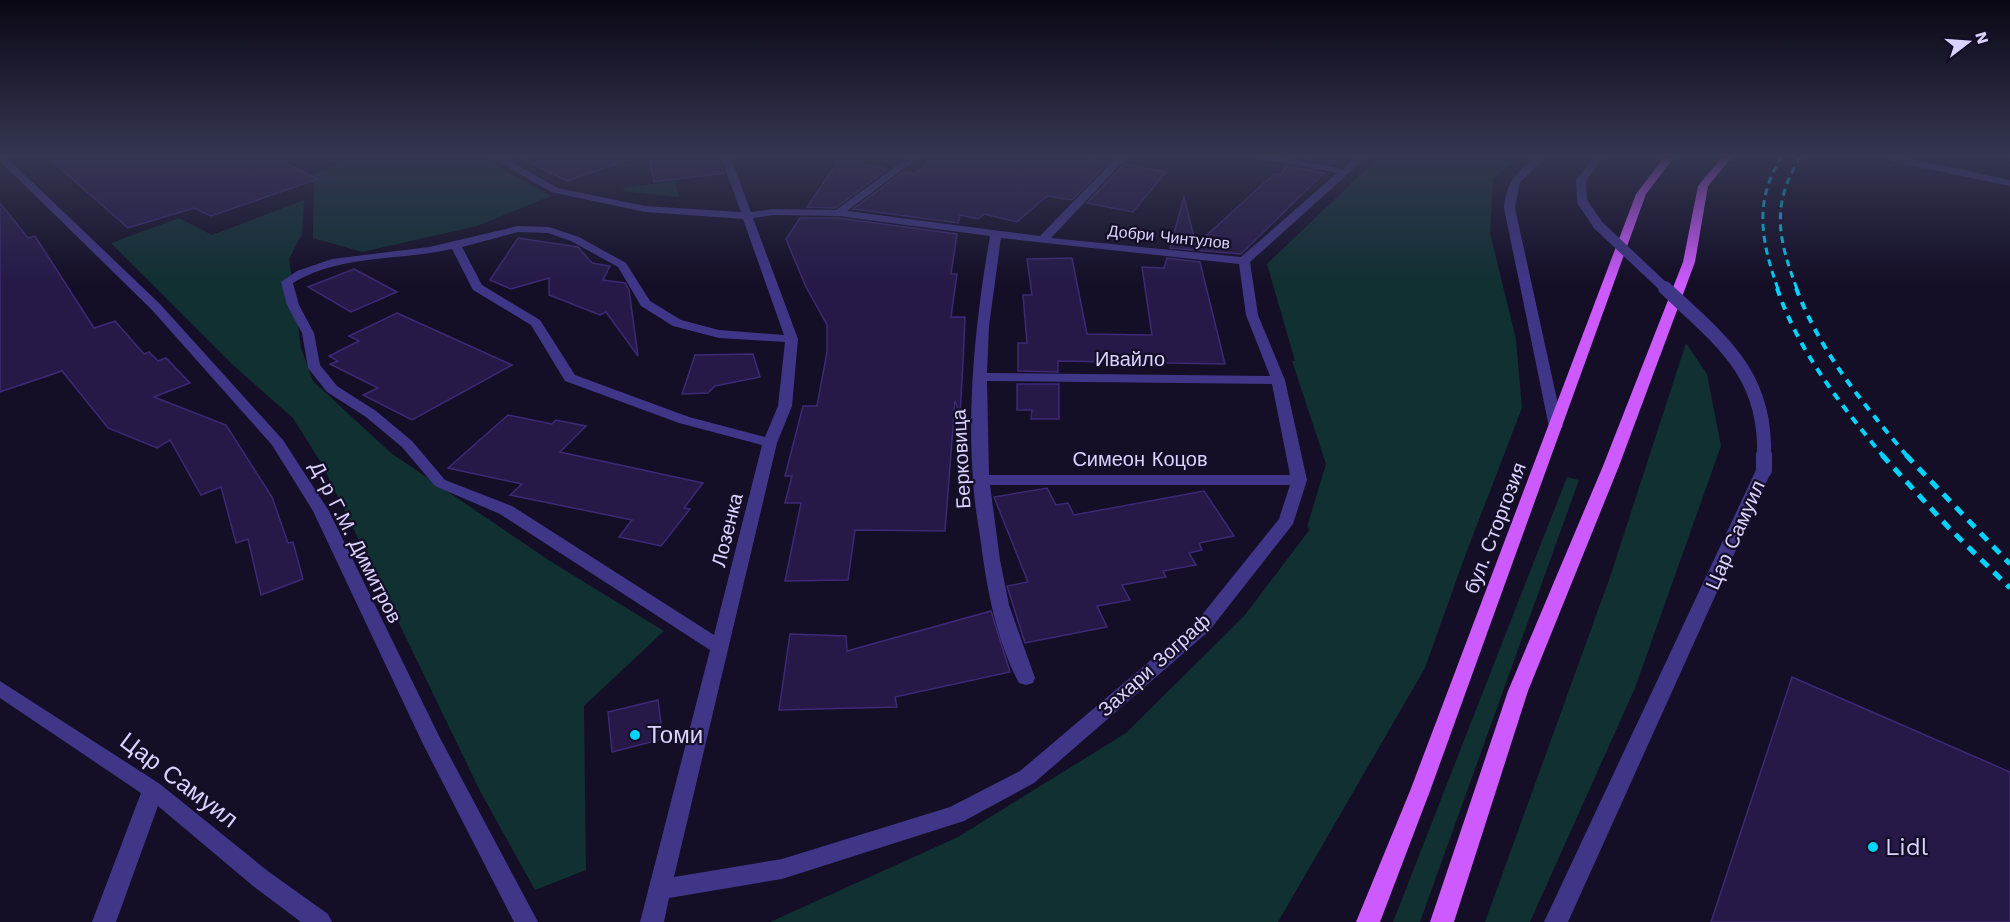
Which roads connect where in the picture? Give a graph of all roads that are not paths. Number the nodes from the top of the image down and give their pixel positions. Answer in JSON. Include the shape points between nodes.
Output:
{"nodes":[{"id":1,"x":43,"y":198,"type":"edge"},
{"id":2,"x":585,"y":198,"type":"edge"},
{"id":3,"x":741,"y":198,"type":"edge"},
{"id":4,"x":858,"y":198,"type":"edge"},
{"id":5,"x":1083,"y":198,"type":"edge"},
{"id":6,"x":1315,"y":198,"type":"edge"},
{"id":7,"x":1508,"y":198,"type":"edge"},
{"id":8,"x":1582,"y":198,"type":"edge"},
{"id":9,"x":1640,"y":198,"type":"edge"},
{"id":10,"x":1701,"y":198,"type":"edge"},
{"id":11,"x":838,"y":213,"type":"junction"},
{"id":12,"x":747,"y":216,"type":"junction"},
{"id":13,"x":996,"y":234,"type":"junction"},
{"id":14,"x":1043,"y":240,"type":"junction"},
{"id":15,"x":455,"y":244,"type":"junction"},
{"id":16,"x":1244,"y":261,"type":"junction"},
{"id":17,"x":792,"y":339,"type":"junction"},
{"id":18,"x":981,"y":377,"type":"junction"},
{"id":19,"x":1278,"y":380,"type":"junction"},
{"id":20,"x":1556,"y":427,"type":"junction"},
{"id":21,"x":770,"y":443,"type":"junction"},
{"id":22,"x":980,"y":480,"type":"junction"},
{"id":23,"x":1299,"y":480,"type":"junction"},
{"id":24,"x":719,"y":647,"type":"junction"},
{"id":25,"x":1026,"y":678,"type":"dead end"},
{"id":26,"x":0,"y":688,"type":"edge"},
{"id":27,"x":153,"y":790,"type":"junction"},
{"id":28,"x":662,"y":889,"type":"junction"},
{"id":29,"x":104,"y":922,"type":"edge"},
{"id":30,"x":320,"y":922,"type":"edge"},
{"id":31,"x":526,"y":922,"type":"edge"},
{"id":32,"x":652,"y":922,"type":"edge"},
{"id":33,"x":1368,"y":922,"type":"edge"},
{"id":34,"x":1442,"y":922,"type":"edge"},
{"id":35,"x":1556,"y":922,"type":"edge"}],
"edges":[{"from":1,"to":31,"type":"street","name":"Д-р Г.М. Димитров","via":[[156,307],[278,443],[321,511],[432,742]]},
{"from":2,"to":12,"type":"street","name":"Добри Чинтулов","via":[[645,209]]},
{"from":3,"to":12,"type":"street","name":"Лозенка"},
{"from":4,"to":11,"type":"street"},
{"from":5,"to":14,"type":"street"},
{"from":6,"to":16,"type":"street"},
{"from":7,"to":20,"type":"street"},
{"from":8,"to":35,"type":"street","name":"Цар Самуил","bridge":true,"via":[[1598,225],[1743,367],[1761,409],[1764,470]]},
{"from":9,"to":20,"type":"main road","name":"бул. Сторгозия"},
{"from":10,"to":34,"type":"main road","via":[[1689,262],[1611,466],[1518,691]]},
{"from":11,"to":12,"type":"street","name":"Добри Чинтулов","via":[[774,212]]},
{"from":11,"to":13,"type":"street","name":"Добри Чинтулов"},
{"from":12,"to":17,"type":"street","name":"Лозенка"},
{"from":13,"to":14,"type":"street","name":"Добри Чинтулов"},
{"from":13,"to":18,"type":"street","name":"Берковица","via":[[988,276]]},
{"from":14,"to":16,"type":"street","name":"Добри Чинтулов"},
{"from":15,"to":17,"type":"street","via":[[518,229],[549,230],[575,239],[622,265],[645,303],[677,323],[719,334]]},
{"from":15,"to":21,"type":"street","via":[[477,287],[536,323],[570,378],[684,420]]},
{"from":15,"to":24,"type":"street","via":[[416,253],[333,261],[287,282],[292,306],[308,333],[313,365],[332,389],[407,444],[440,483],[506,510]]},
{"from":16,"to":19,"type":"street","name":"Захари Зограф","via":[[1252,315]]},
{"from":17,"to":21,"type":"street","name":"Лозенка","via":[[785,406]]},
{"from":18,"to":19,"type":"street","name":"Ивайло"},
{"from":18,"to":22,"type":"street","name":"Берковица"},
{"from":19,"to":23,"type":"street","name":"Захари Зограф"},
{"from":20,"to":33,"type":"main road","name":"бул. Сторгозия"},
{"from":21,"to":24,"type":"street","name":"Лозенка"},
{"from":22,"to":23,"type":"street","name":"Симеон Коцов"},
{"from":22,"to":25,"type":"street","name":"Берковица","via":[[1000,607]]},
{"from":23,"to":28,"type":"street","name":"Захари Зограф","via":[[1287,520],[1203,626],[1027,777],[956,814],[882,839],[782,869]]},
{"from":24,"to":28,"type":"street","name":"Лозенка"},
{"from":26,"to":27,"type":"street","name":"Цар Самуил"},
{"from":27,"to":29,"type":"street"},
{"from":27,"to":30,"type":"street","name":"Цар Самуил"},
{"from":28,"to":32,"type":"street","name":"Лозенка"}]}
